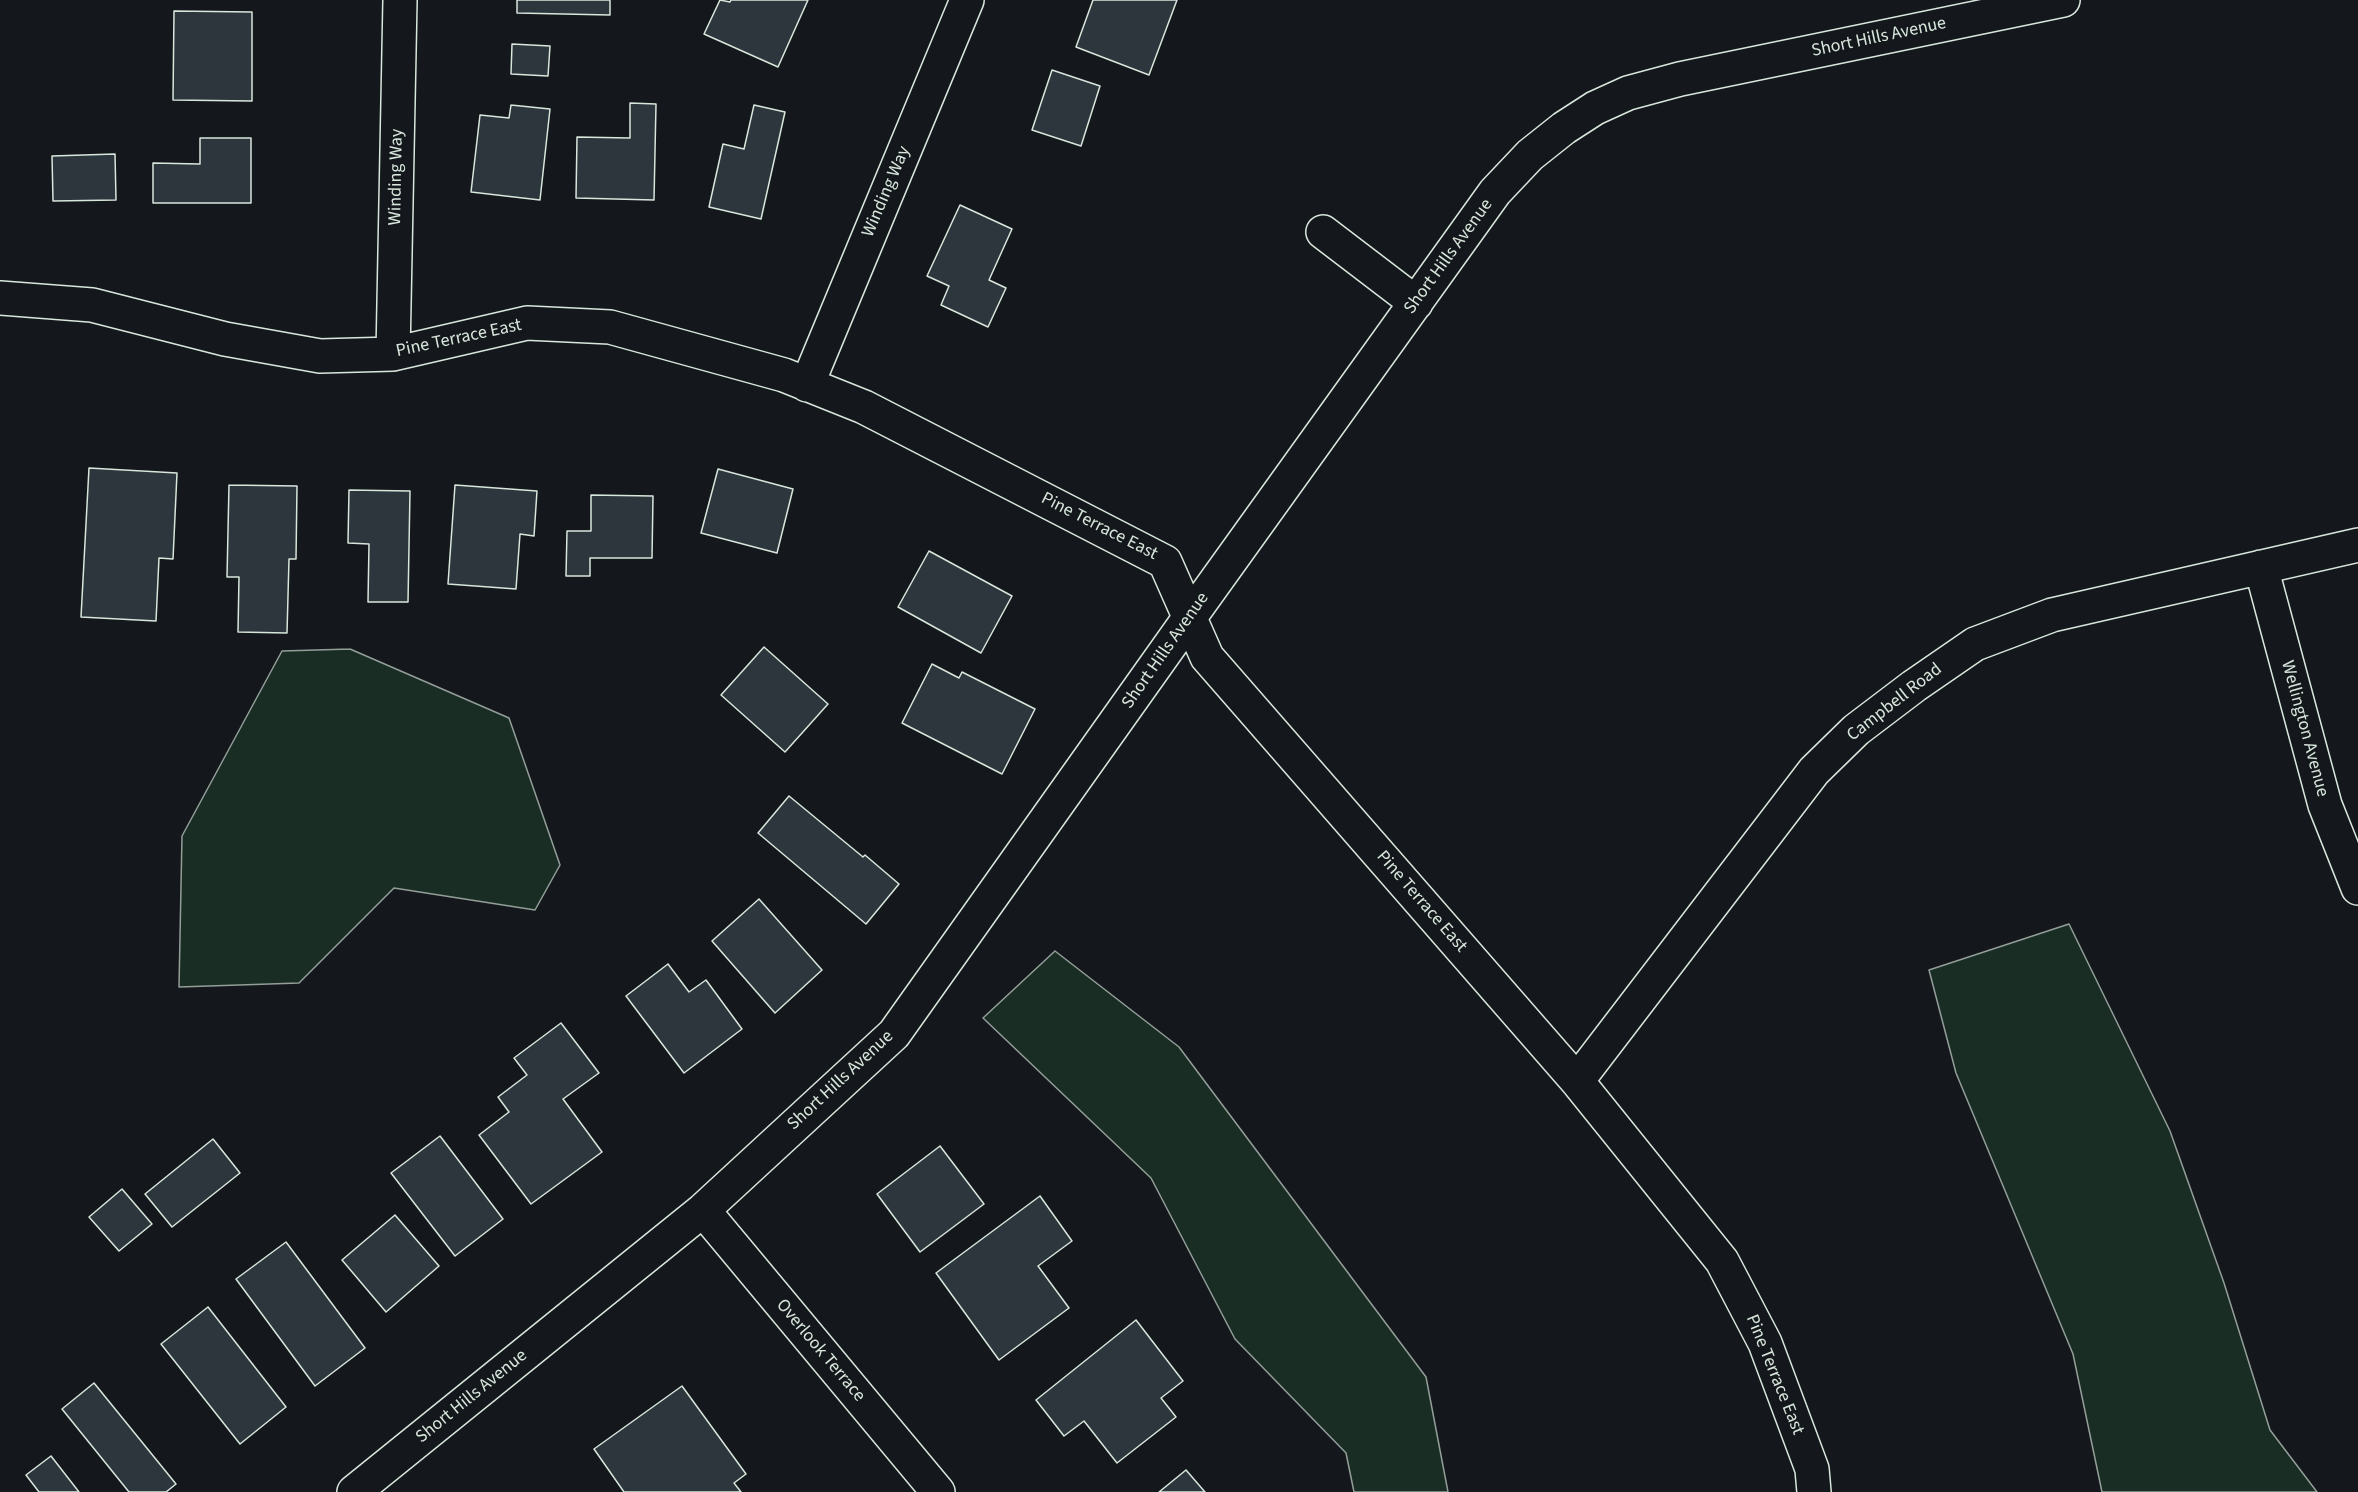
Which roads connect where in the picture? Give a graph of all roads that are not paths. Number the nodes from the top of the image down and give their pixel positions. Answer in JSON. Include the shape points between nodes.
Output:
{"nodes":[{"id":1,"x":400,"y":0,"type":"edge"},
{"id":2,"x":967,"y":0,"type":"edge"},
{"id":3,"x":2063,"y":0,"type":"edge"},
{"id":4,"x":1323,"y":232,"type":"dead end"},
{"id":5,"x":0,"y":298,"type":"edge"},
{"id":6,"x":1416,"y":303,"type":"junction"},
{"id":7,"x":393,"y":354,"type":"junction"},
{"id":8,"x":807,"y":385,"type":"junction"},
{"id":9,"x":2358,"y":545,"type":"edge"},
{"id":10,"x":2261,"y":567,"type":"junction"},
{"id":11,"x":1190,"y":617,"type":"junction"},
{"id":12,"x":2358,"y":888,"type":"edge"},
{"id":13,"x":1577,"y":1081,"type":"junction"},
{"id":14,"x":703,"y":1210,"type":"junction"},
{"id":15,"x":354,"y":1492,"type":"edge"},
{"id":16,"x":938,"y":1492,"type":"edge"},
{"id":17,"x":1814,"y":1492,"type":"edge"}],
"edges":[{"from":1,"to":7,"type":"street","name":"Winding Way"},
{"from":2,"to":8,"type":"street","name":"Winding Way"},
{"from":3,"to":6,"type":"street","name":"Short Hills Avenue","via":[[1680,79],[1628,93],[1595,108],[1530,155],[1496,192]]},
{"from":4,"to":6,"type":"street"},
{"from":5,"to":7,"type":"street","name":"Pine Terrace East","via":[[92,304],[225,339],[320,356]]},
{"from":6,"to":11,"type":"street","name":"Short Hills Avenue"},
{"from":7,"to":8,"type":"street","name":"Pine Terrace East","via":[[527,323],[610,327],[784,375]]},
{"from":8,"to":11,"type":"street","name":"Pine Terrace East","via":[[864,407],[1165,562]]},
{"from":9,"to":10,"type":"street","name":"Campbell Road"},
{"from":10,"to":12,"type":"street","name":"Wellington Avenue","via":[[2325,805]]},
{"from":10,"to":13,"type":"street","name":"Campbell Road","via":[[2052,615],[1975,644],[1914,686],[1856,730],[1814,771]]},
{"from":11,"to":13,"type":"street","name":"Pine Terrace East","via":[[1207,657]]},
{"from":11,"to":14,"type":"street","name":"Short Hills Avenue","via":[[894,1034]]},
{"from":13,"to":17,"type":"street","name":"Pine Terrace East","via":[[1722,1261],[1765,1343],[1812,1469]]},
{"from":14,"to":15,"type":"street","name":"Short Hills Avenue"},
{"from":14,"to":16,"type":"street","name":"Overlook Terrace"}]}
